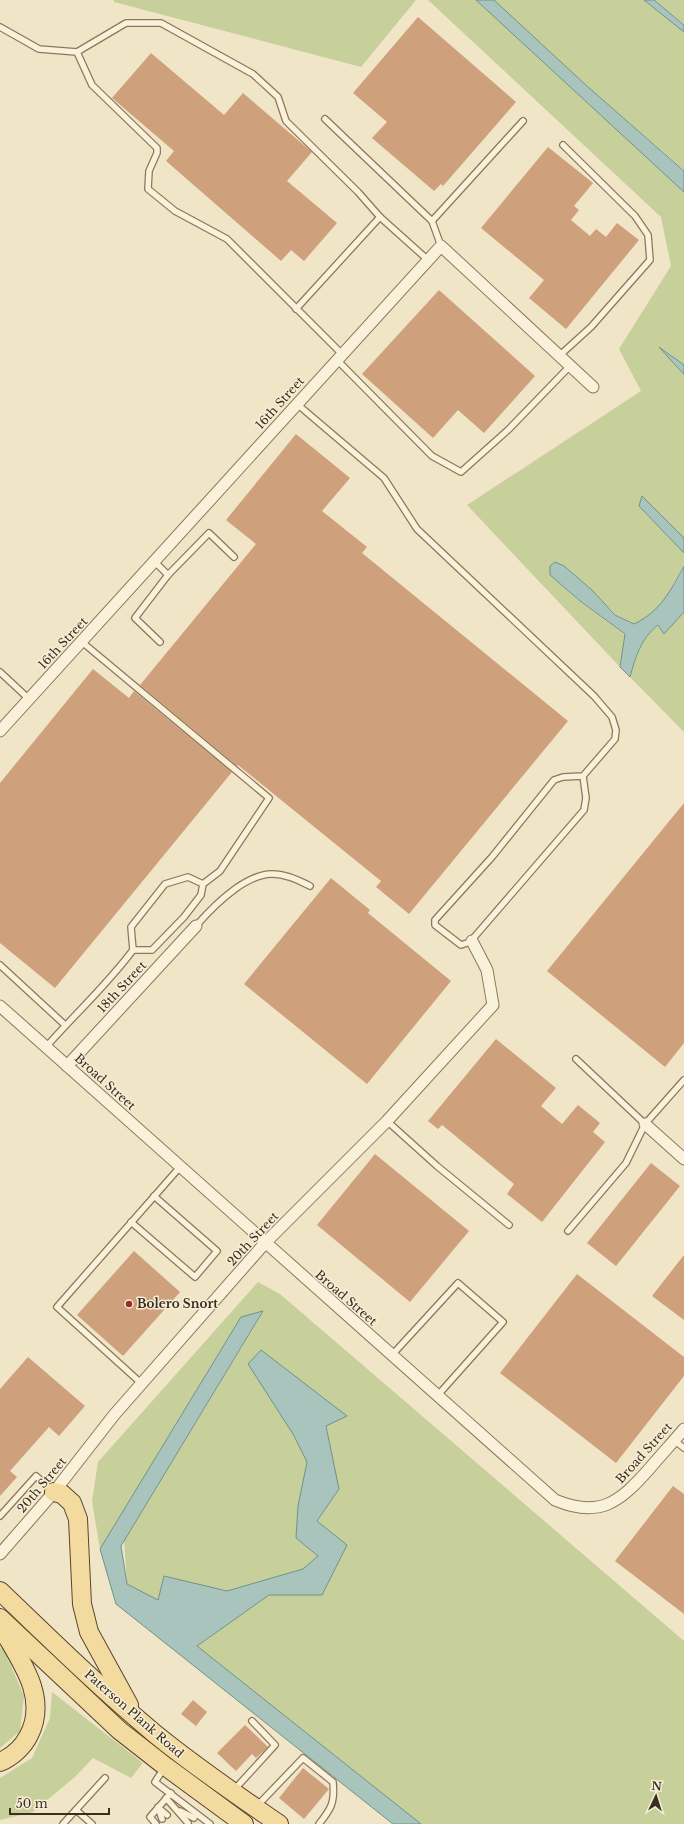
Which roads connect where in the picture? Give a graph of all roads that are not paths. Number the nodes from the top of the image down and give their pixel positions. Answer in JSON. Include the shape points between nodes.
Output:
{"nodes":[{"id":1,"x":0,"y":27,"type":"edge"},
{"id":2,"x":77,"y":52,"type":"junction"},
{"id":3,"x":325,"y":119,"type":"dead end"},
{"id":4,"x":523,"y":121,"type":"dead end"},
{"id":5,"x":563,"y":145,"type":"dead end"},
{"id":6,"x":380,"y":218,"type":"junction"},
{"id":7,"x":432,"y":221,"type":"junction"},
{"id":8,"x":441,"y":246,"type":"junction"},
{"id":9,"x":428,"y":260,"type":"junction"},
{"id":10,"x":296,"y":309,"type":"junction"},
{"id":11,"x":559,"y":356,"type":"junction"},
{"id":12,"x":340,"y":357,"type":"junction"},
{"id":13,"x":570,"y":366,"type":"junction"},
{"id":14,"x":593,"y":387,"type":"dead end"},
{"id":15,"x":297,"y":404,"type":"junction"},
{"id":16,"x":234,"y":557,"type":"dead end"},
{"id":17,"x":154,"y":561,"type":"junction"},
{"id":18,"x":168,"y":575,"type":"junction"},
{"id":19,"x":82,"y":642,"type":"junction"},
{"id":20,"x":160,"y":642,"type":"dead end"},
{"id":21,"x":0,"y":672,"type":"edge"},
{"id":22,"x":29,"y":700,"type":"junction"},
{"id":23,"x":0,"y":731,"type":"edge"},
{"id":24,"x":583,"y":776,"type":"junction"},
{"id":25,"x":203,"y":884,"type":"junction"},
{"id":26,"x":310,"y":886,"type":"dead end"},
{"id":27,"x":196,"y":926,"type":"joint"},
{"id":28,"x":472,"y":941,"type":"junction"},
{"id":29,"x":133,"y":950,"type":"junction"},
{"id":30,"x":0,"y":965,"type":"edge"},
{"id":31,"x":0,"y":1006,"type":"edge"},
{"id":32,"x":65,"y":1025,"type":"junction"},
{"id":33,"x":46,"y":1047,"type":"junction"},
{"id":34,"x":576,"y":1059,"type":"dead end"},
{"id":35,"x":67,"y":1066,"type":"junction"},
{"id":36,"x":684,"y":1080,"type":"edge"},
{"id":37,"x":387,"y":1121,"type":"junction"},
{"id":38,"x":645,"y":1124,"type":"junction"},
{"id":39,"x":684,"y":1159,"type":"edge"},
{"id":40,"x":180,"y":1167,"type":"junction"},
{"id":41,"x":154,"y":1196,"type":"junction"},
{"id":42,"x":131,"y":1222,"type":"junction"},
{"id":43,"x":509,"y":1224,"type":"dead end"},
{"id":44,"x":568,"y":1231,"type":"dead end"},
{"id":45,"x":265,"y":1243,"type":"junction"},
{"id":46,"x":392,"y":1355,"type":"junction"},
{"id":47,"x":142,"y":1384,"type":"junction"},
{"id":48,"x":438,"y":1395,"type":"junction"},
{"id":49,"x":684,"y":1429,"type":"edge"},
{"id":50,"x":674,"y":1440,"type":"junction"},
{"id":51,"x":684,"y":1448,"type":"edge"},
{"id":52,"x":54,"y":1492,"type":"junction"},
{"id":53,"x":0,"y":1516,"type":"edge"},
{"id":54,"x":0,"y":1554,"type":"edge"},
{"id":55,"x":0,"y":1591,"type":"edge"},
{"id":56,"x":0,"y":1618,"type":"edge"},
{"id":57,"x":0,"y":1624,"type":"edge"},
{"id":58,"x":136,"y":1717,"type":"junction"},
{"id":59,"x":252,"y":1721,"type":"dead end"},
{"id":60,"x":0,"y":1762,"type":"edge"},
{"id":61,"x":165,"y":1766,"type":"junction"},
{"id":62,"x":106,"y":1778,"type":"dead end"},
{"id":63,"x":233,"y":1792,"type":"junction"},
{"id":64,"x":171,"y":1793,"type":"junction"},
{"id":65,"x":166,"y":1798,"type":"junction"},
{"id":66,"x":158,"y":1807,"type":"junction"},
{"id":67,"x":255,"y":1808,"type":"junction"},
{"id":68,"x":76,"y":1810,"type":"junction"},
{"id":69,"x":178,"y":1810,"type":"junction"},
{"id":70,"x":164,"y":1817,"type":"dead end"},
{"id":71,"x":194,"y":1818,"type":"dead end"},
{"id":72,"x":188,"y":1823,"type":"dead end"},
{"id":73,"x":64,"y":1824,"type":"edge"},
{"id":74,"x":92,"y":1824,"type":"edge"},
{"id":75,"x":156,"y":1824,"type":"edge"},
{"id":76,"x":210,"y":1824,"type":"edge"},
{"id":77,"x":244,"y":1824,"type":"edge"},
{"id":78,"x":279,"y":1824,"type":"edge"},
{"id":79,"x":319,"y":1824,"type":"edge"}],
"edges":[{"from":1,"to":2,"type":"lane","via":[[39,49]]},
{"from":2,"to":6,"type":"lane","via":[[126,23],[161,23],[253,74],[278,97],[286,121],[358,192]]},
{"from":2,"to":10,"type":"lane","via":[[92,85],[157,148],[149,171],[148,189],[175,211],[227,239]]},
{"from":3,"to":7,"type":"lane"},
{"from":4,"to":7,"type":"lane"},
{"from":5,"to":11,"type":"lane","via":[[635,216],[648,235],[650,260],[591,327]]},
{"from":6,"to":9,"type":"lane"},
{"from":6,"to":10,"type":"lane"},
{"from":7,"to":8,"type":"lane"},
{"from":8,"to":9,"type":"street","name":"16th Street"},
{"from":8,"to":11,"type":"street"},
{"from":9,"to":12,"type":"street","name":"16th Street"},
{"from":10,"to":12,"type":"lane"},
{"from":11,"to":13,"type":"street"},
{"from":12,"to":13,"type":"lane","via":[[432,456],[461,472],[508,430]]},
{"from":12,"to":15,"type":"street","name":"16th Street"},
{"from":13,"to":14,"type":"street"},
{"from":15,"to":17,"type":"street","name":"16th Street"},
{"from":15,"to":24,"type":"lane","via":[[384,478],[417,529],[541,644],[612,717],[616,730],[615,739]]},
{"from":16,"to":18,"type":"lane","via":[[209,533]]},
{"from":17,"to":18,"type":"lane"},
{"from":17,"to":19,"type":"street","name":"16th Street"},
{"from":18,"to":20,"type":"lane","via":[[135,618]]},
{"from":19,"to":22,"type":"street","name":"16th Street"},
{"from":19,"to":25,"type":"lane","via":[[269,798],[220,871]]},
{"from":21,"to":22,"type":"lane"},
{"from":22,"to":23,"type":"street","name":"16th Street"},
{"from":24,"to":28,"type":"lane","via":[[586,798],[584,810]]},
{"from":24,"to":28,"type":"lane","via":[[554,780],[492,857],[435,920],[435,925],[462,945]]},
{"from":25,"to":29,"type":"lane","via":[[202,895],[152,950]]},
{"from":25,"to":29,"type":"lane","via":[[188,877],[165,884],[130,926]]},
{"from":26,"to":27,"type":"lane","via":[[295,878],[271,874],[249,879],[216,904]]},
{"from":27,"to":35,"type":"street","name":"18th Street"},
{"from":28,"to":37,"type":"street","name":"20th Street","via":[[487,970],[493,1005]]},
{"from":29,"to":32,"type":"lane","via":[[116,972]]},
{"from":30,"to":32,"type":"lane"},
{"from":31,"to":33,"type":"street","name":"Broad Street"},
{"from":32,"to":33,"type":"lane"},
{"from":33,"to":35,"type":"street","name":"Broad Street"},
{"from":34,"to":38,"type":"lane"},
{"from":35,"to":40,"type":"street","name":"Broad Street"},
{"from":36,"to":38,"type":"lane"},
{"from":37,"to":43,"type":"lane","via":[[437,1166]]},
{"from":37,"to":45,"type":"street","name":"20th Street"},
{"from":38,"to":39,"type":"street"},
{"from":38,"to":44,"type":"lane","via":[[626,1163]]},
{"from":40,"to":41,"type":"lane"},
{"from":40,"to":45,"type":"street","name":"Broad Street"},
{"from":41,"to":42,"type":"lane"},
{"from":41,"to":42,"type":"lane","via":[[217,1251],[195,1277]]},
{"from":42,"to":47,"type":"lane","via":[[56,1307]]},
{"from":45,"to":46,"type":"street","name":"Broad Street"},
{"from":45,"to":47,"type":"street","name":"20th Street"},
{"from":46,"to":48,"type":"street","name":"Broad Street"},
{"from":46,"to":48,"type":"lane","via":[[458,1283],[502,1322]]},
{"from":47,"to":52,"type":"street","name":"20th Street"},
{"from":48,"to":50,"type":"street","name":"Broad Street","via":[[554,1500],[581,1508],[607,1504],[620,1498]]},
{"from":49,"to":50,"type":"street","name":"Broad Street"},
{"from":50,"to":51,"type":"lane"},
{"from":52,"to":53,"type":"lane","via":[[36,1476]]},
{"from":52,"to":54,"type":"street","name":"20th Street"},
{"from":52,"to":58,"type":"main road","via":[[72,1503],[78,1518],[82,1604],[89,1632]]},
{"from":55,"to":58,"type":"main road","name":"Paterson Plank Road"},
{"from":56,"to":61,"type":"main road","name":"Paterson Plank Road","via":[[101,1714]]},
{"from":57,"to":60,"type":"main road","via":[[32,1685],[37,1706],[28,1738],[13,1754]]},
{"from":58,"to":63,"type":"main road","name":"Paterson Plank Road"},
{"from":59,"to":63,"type":"lane","via":[[276,1745]]},
{"from":61,"to":64,"type":"lane","via":[[155,1782]]},
{"from":61,"to":77,"type":"main road","name":"Paterson Plank Road"},
{"from":62,"to":68,"type":"lane"},
{"from":63,"to":67,"type":"main road","name":"Paterson Plank Road"},
{"from":64,"to":65,"type":"lane"},
{"from":64,"to":76,"type":"lane"},
{"from":65,"to":66,"type":"lane"},
{"from":65,"to":69,"type":"lane"},
{"from":66,"to":70,"type":"lane"},
{"from":66,"to":75,"type":"lane","via":[[150,1817]]},
{"from":67,"to":78,"type":"main road","name":"Paterson Plank Road"},
{"from":67,"to":79,"type":"lane","via":[[303,1758],[333,1782],[331,1810]]},
{"from":68,"to":73,"type":"lane"},
{"from":68,"to":74,"type":"lane"},
{"from":69,"to":71,"type":"lane"},
{"from":69,"to":72,"type":"lane"}]}
